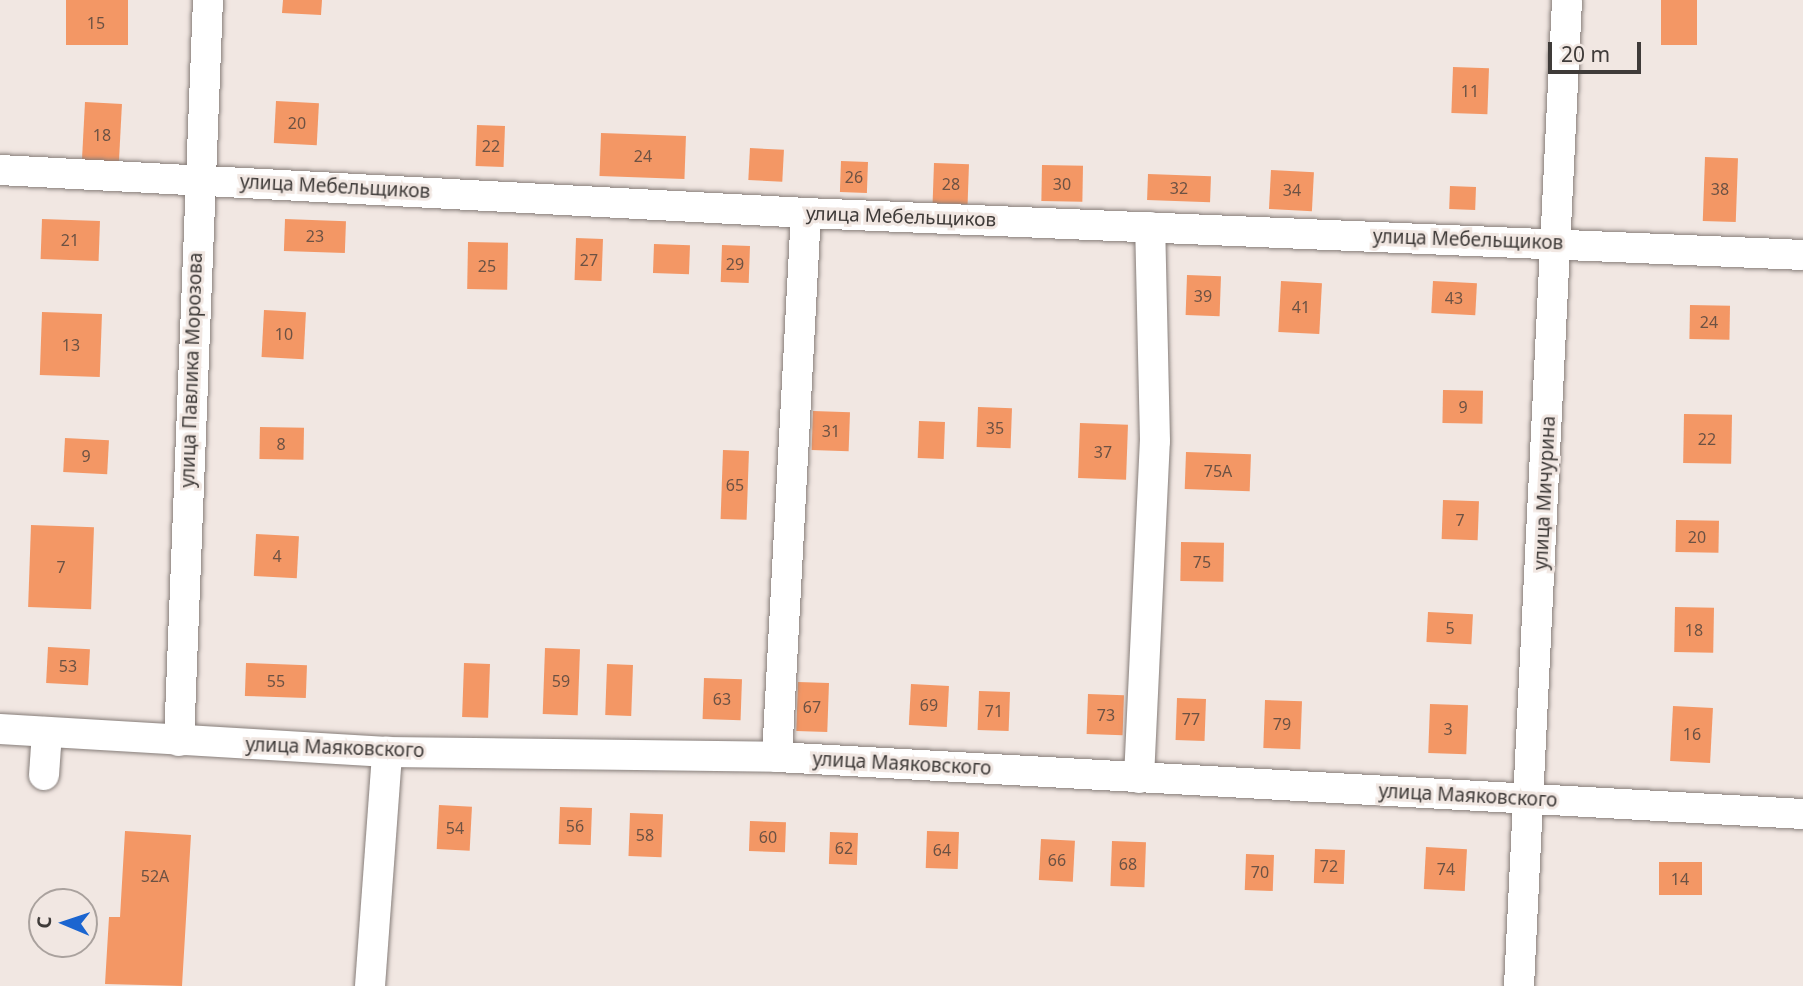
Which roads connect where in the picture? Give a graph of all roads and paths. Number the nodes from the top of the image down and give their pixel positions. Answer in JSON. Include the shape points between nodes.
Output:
{"nodes":[{"id":1,"x":208,"y":0,"type":"edge"},
{"id":2,"x":1566,"y":0,"type":"edge"},
{"id":3,"x":0,"y":170,"type":"edge"},
{"id":4,"x":199,"y":180,"type":"junction"},
{"id":5,"x":806,"y":213,"type":"junction"},
{"id":6,"x":1150,"y":227,"type":"junction"},
{"id":7,"x":1558,"y":244,"type":"junction"},
{"id":8,"x":1803,"y":255,"type":"edge"},
{"id":9,"x":0,"y":729,"type":"edge"},
{"id":10,"x":47,"y":732,"type":"junction"},
{"id":11,"x":179,"y":741,"type":"junction"},
{"id":12,"x":387,"y":752,"type":"junction"},
{"id":13,"x":777,"y":757,"type":"junction"},
{"id":14,"x":44,"y":775,"type":"dead end"},
{"id":15,"x":1139,"y":778,"type":"junction"},
{"id":16,"x":1529,"y":800,"type":"junction"},
{"id":17,"x":1803,"y":814,"type":"edge"},
{"id":18,"x":370,"y":986,"type":"edge"},
{"id":19,"x":1519,"y":986,"type":"edge"}],
"edges":[{"from":1,"to":4,"type":"street","name":"улица Павлика Морозова"},
{"from":2,"to":7,"type":"street","name":"улица Мичурина"},
{"from":3,"to":4,"type":"street","name":"улица Мебельщиков"},
{"from":4,"to":5,"type":"street","name":"улица Мебельщиков"},
{"from":4,"to":11,"type":"street","name":"улица Павлика Морозова"},
{"from":5,"to":6,"type":"street","name":"улица Мебельщиков"},
{"from":5,"to":13,"type":"street"},
{"from":6,"to":7,"type":"street","name":"улица Мебельщиков"},
{"from":6,"to":15,"type":"street","via":[[1155,441]]},
{"from":7,"to":8,"type":"street","name":"улица Мебельщиков"},
{"from":7,"to":16,"type":"street","name":"улица Мичурина"},
{"from":9,"to":10,"type":"street","name":"улица Маяковского"},
{"from":10,"to":11,"type":"street","name":"улица Маяковского"},
{"from":10,"to":14,"type":"street"},
{"from":11,"to":12,"type":"street","name":"улица Маяковского"},
{"from":12,"to":13,"type":"street","name":"улица Маяковского"},
{"from":12,"to":18,"type":"street"},
{"from":13,"to":15,"type":"street","name":"улица Маяковского"},
{"from":15,"to":16,"type":"street","name":"улица Маяковского"},
{"from":16,"to":17,"type":"street","name":"улица Маяковского"},
{"from":16,"to":19,"type":"street","name":"улица Мичурина"}]}
